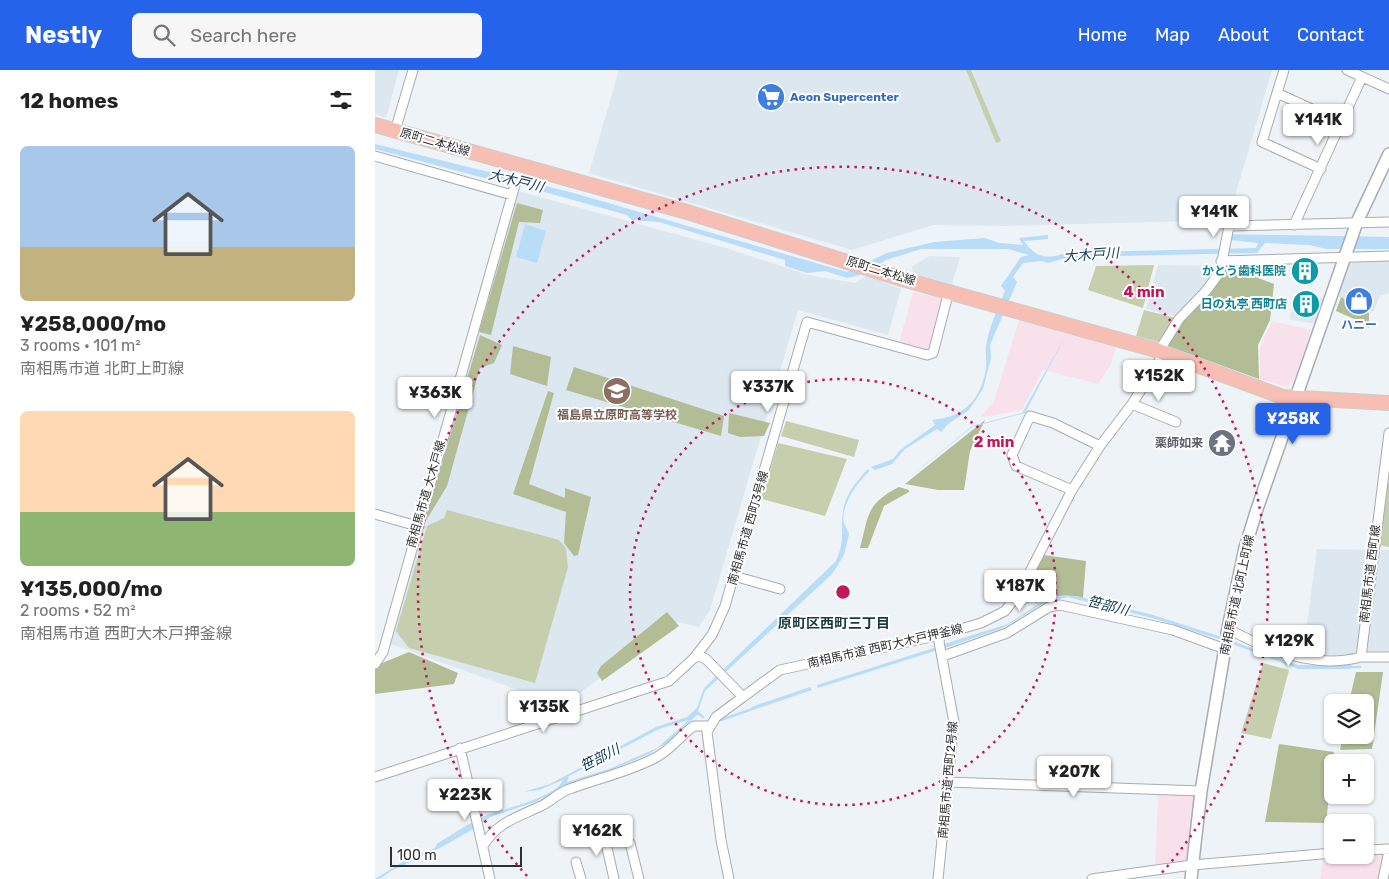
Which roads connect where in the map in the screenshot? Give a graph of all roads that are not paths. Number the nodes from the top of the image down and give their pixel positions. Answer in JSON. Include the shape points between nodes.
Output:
{"nodes":[{"id":1,"x":413,"y":70,"type":"edge"},
{"id":2,"x":1283,"y":70,"type":"edge"},
{"id":3,"x":1347,"y":70,"type":"edge"},
{"id":4,"x":1363,"y":77,"type":"junction"},
{"id":5,"x":1389,"y":89,"type":"edge"},
{"id":6,"x":1277,"y":93,"type":"junction"},
{"id":7,"x":1340,"y":122,"type":"junction"},
{"id":8,"x":375,"y":125,"type":"edge"},
{"id":9,"x":395,"y":131,"type":"junction"},
{"id":10,"x":1389,"y":154,"type":"edge"},
{"id":11,"x":375,"y":156,"type":"edge"},
{"id":12,"x":1321,"y":169,"type":"junction"},
{"id":13,"x":519,"y":170,"type":"junction"},
{"id":14,"x":513,"y":194,"type":"junction"},
{"id":15,"x":1389,"y":222,"type":"edge"},
{"id":16,"x":1295,"y":225,"type":"junction"},
{"id":17,"x":1356,"y":225,"type":"junction"},
{"id":18,"x":1345,"y":256,"type":"junction"},
{"id":19,"x":1389,"y":256,"type":"edge"},
{"id":20,"x":1221,"y":258,"type":"junction"},
{"id":21,"x":949,"y":291,"type":"junction"},
{"id":22,"x":1160,"y":354,"type":"junction"},
{"id":23,"x":1296,"y":398,"type":"junction"},
{"id":24,"x":1389,"y":403,"type":"edge"},
{"id":25,"x":1132,"y":404,"type":"junction"},
{"id":26,"x":1176,"y":422,"type":"dead end"},
{"id":27,"x":1389,"y":433,"type":"edge"},
{"id":28,"x":1100,"y":446,"type":"junction"},
{"id":29,"x":1072,"y":490,"type":"junction"},
{"id":30,"x":375,"y":514,"type":"edge"},
{"id":31,"x":417,"y":526,"type":"junction"},
{"id":32,"x":734,"y":576,"type":"junction"},
{"id":33,"x":780,"y":589,"type":"dead end"},
{"id":34,"x":1231,"y":633,"type":"junction"},
{"id":35,"x":940,"y":638,"type":"junction"},
{"id":36,"x":1225,"y":649,"type":"junction"},
{"id":37,"x":943,"y":654,"type":"junction"},
{"id":38,"x":1389,"y":657,"type":"edge"},
{"id":39,"x":694,"y":658,"type":"junction"},
{"id":40,"x":1357,"y":658,"type":"junction"},
{"id":41,"x":375,"y":664,"type":"edge"},
{"id":42,"x":743,"y":697,"type":"junction"},
{"id":43,"x":709,"y":726,"type":"junction"},
{"id":44,"x":460,"y":748,"type":"junction"},
{"id":45,"x":375,"y":777,"type":"edge"},
{"id":46,"x":947,"y":782,"type":"junction"},
{"id":47,"x":1201,"y":791,"type":"junction"},
{"id":48,"x":603,"y":830,"type":"dead end"},
{"id":49,"x":483,"y":842,"type":"junction"},
{"id":50,"x":630,"y":843,"type":"dead end"},
{"id":51,"x":1374,"y":850,"type":"edge"},
{"id":52,"x":1389,"y":850,"type":"edge"},
{"id":53,"x":1324,"y":854,"type":"edge"},
{"id":54,"x":577,"y":862,"type":"dead end"},
{"id":55,"x":1192,"y":865,"type":"junction"},
{"id":56,"x":490,"y":879,"type":"edge"},
{"id":57,"x":581,"y":879,"type":"edge"},
{"id":58,"x":614,"y":879,"type":"edge"},
{"id":59,"x":639,"y":879,"type":"edge"},
{"id":60,"x":729,"y":879,"type":"edge"},
{"id":61,"x":938,"y":879,"type":"edge"},
{"id":62,"x":1092,"y":879,"type":"edge"},
{"id":63,"x":1191,"y":879,"type":"edge"},
{"id":64,"x":1383,"y":879,"type":"edge"}],
"edges":[{"from":1,"to":9,"type":"street"},
{"from":2,"to":6,"type":"street"},
{"from":3,"to":4,"type":"street"},
{"from":4,"to":5,"type":"street"},
{"from":4,"to":7,"type":"street"},
{"from":6,"to":7,"type":"street"},
{"from":6,"to":12,"type":"street","via":[[1262,142]]},
{"from":7,"to":12,"type":"street"},
{"from":8,"to":9,"type":"main road","name":"原町二本松線"},
{"from":9,"to":13,"type":"main road","name":"原町二本松線"},
{"from":10,"to":17,"type":"street","name":"南相馬市道 北町上町線"},
{"from":11,"to":14,"type":"street"},
{"from":12,"to":16,"type":"street"},
{"from":13,"to":14,"type":"street","name":"南相馬市道 大木戸線"},
{"from":13,"to":21,"type":"main road","name":"原町二本松線","via":[[687,212]]},
{"from":14,"to":31,"type":"street","name":"南相馬市道 大木戸線"},
{"from":15,"to":17,"type":"street"},
{"from":16,"to":17,"type":"street"},
{"from":16,"to":20,"type":"street","name":"南相馬市道 西町大木戸押釜線","via":[[1229,227]]},
{"from":17,"to":18,"type":"street","name":"南相馬市道 北町上町線"},
{"from":18,"to":19,"type":"street"},
{"from":18,"to":20,"type":"street"},
{"from":18,"to":23,"type":"street","name":"南相馬市道 北町上町線"},
{"from":20,"to":22,"type":"street","name":"南相馬市道 西町大木戸押釜線","via":[[1220,272],[1179,318]]},
{"from":21,"to":22,"type":"main road","name":"原町二本松線"},
{"from":21,"to":32,"type":"street","name":"南相馬市道 西町3号線","via":[[933,353],[927,355],[807,322]]},
{"from":22,"to":23,"type":"main road","name":"原町二本松線","via":[[1268,392]]},
{"from":22,"to":25,"type":"street","name":"南相馬市道 西町大木戸押釜線"},
{"from":23,"to":24,"type":"main road","name":"原町二本松線"},
{"from":23,"to":34,"type":"street","name":"南相馬市道 北町上町線","via":[[1245,548]]},
{"from":25,"to":26,"type":"street"},
{"from":25,"to":28,"type":"street","name":"南相馬市道 西町大木戸押釜線"},
{"from":27,"to":40,"type":"street","name":"南相馬市道 西町線"},
{"from":28,"to":29,"type":"street","name":"南相馬市道 西町大木戸押釜線"},
{"from":28,"to":29,"type":"street","via":[[1031,416],[1012,460],[1016,466]]},
{"from":29,"to":35,"type":"street","name":"南相馬市道 西町大木戸押釜線","via":[[1010,606],[981,624]]},
{"from":30,"to":31,"type":"street"},
{"from":31,"to":41,"type":"street","name":"南相馬市道 大木戸線","via":[[383,652]]},
{"from":32,"to":33,"type":"street"},
{"from":32,"to":39,"type":"street","name":"南相馬市道 西町3号線","via":[[722,617]]},
{"from":34,"to":36,"type":"street","name":"南相馬市道 北町上町線"},
{"from":34,"to":40,"type":"street","via":[[1296,656]]},
{"from":35,"to":37,"type":"street","name":"南相馬市道 西町2号線"},
{"from":35,"to":42,"type":"street","name":"南相馬市道 西町大木戸押釜線","via":[[781,670]]},
{"from":36,"to":37,"type":"street","via":[[1173,630],[1060,605],[1049,607],[1007,633]]},
{"from":36,"to":47,"type":"street","name":"南相馬市道 北町上町線"},
{"from":37,"to":46,"type":"street","name":"南相馬市道 西町2号線","via":[[954,722]]},
{"from":38,"to":40,"type":"street"},
{"from":39,"to":42,"type":"street","via":[[703,657]]},
{"from":39,"to":44,"type":"street","via":[[669,681]]},
{"from":42,"to":43,"type":"street"},
{"from":43,"to":49,"type":"street","via":[[694,726],[677,744],[653,759],[612,777],[567,790],[544,805],[509,820]]},
{"from":43,"to":60,"type":"street","via":[[707,740]]},
{"from":44,"to":45,"type":"street"},
{"from":44,"to":49,"type":"street"},
{"from":46,"to":47,"type":"street"},
{"from":46,"to":61,"type":"street","name":"南相馬市道 西町2号線"},
{"from":47,"to":55,"type":"street","name":"南相馬市道 北町上町線"},
{"from":48,"to":58,"type":"street"},
{"from":49,"to":56,"type":"street"},
{"from":50,"to":59,"type":"street"},
{"from":51,"to":52,"type":"street"},
{"from":52,"to":64,"type":"street"},
{"from":53,"to":55,"type":"street"},
{"from":54,"to":57,"type":"street"},
{"from":55,"to":62,"type":"street"},
{"from":55,"to":63,"type":"street","name":"南相馬市道 北町上町線"}]}
